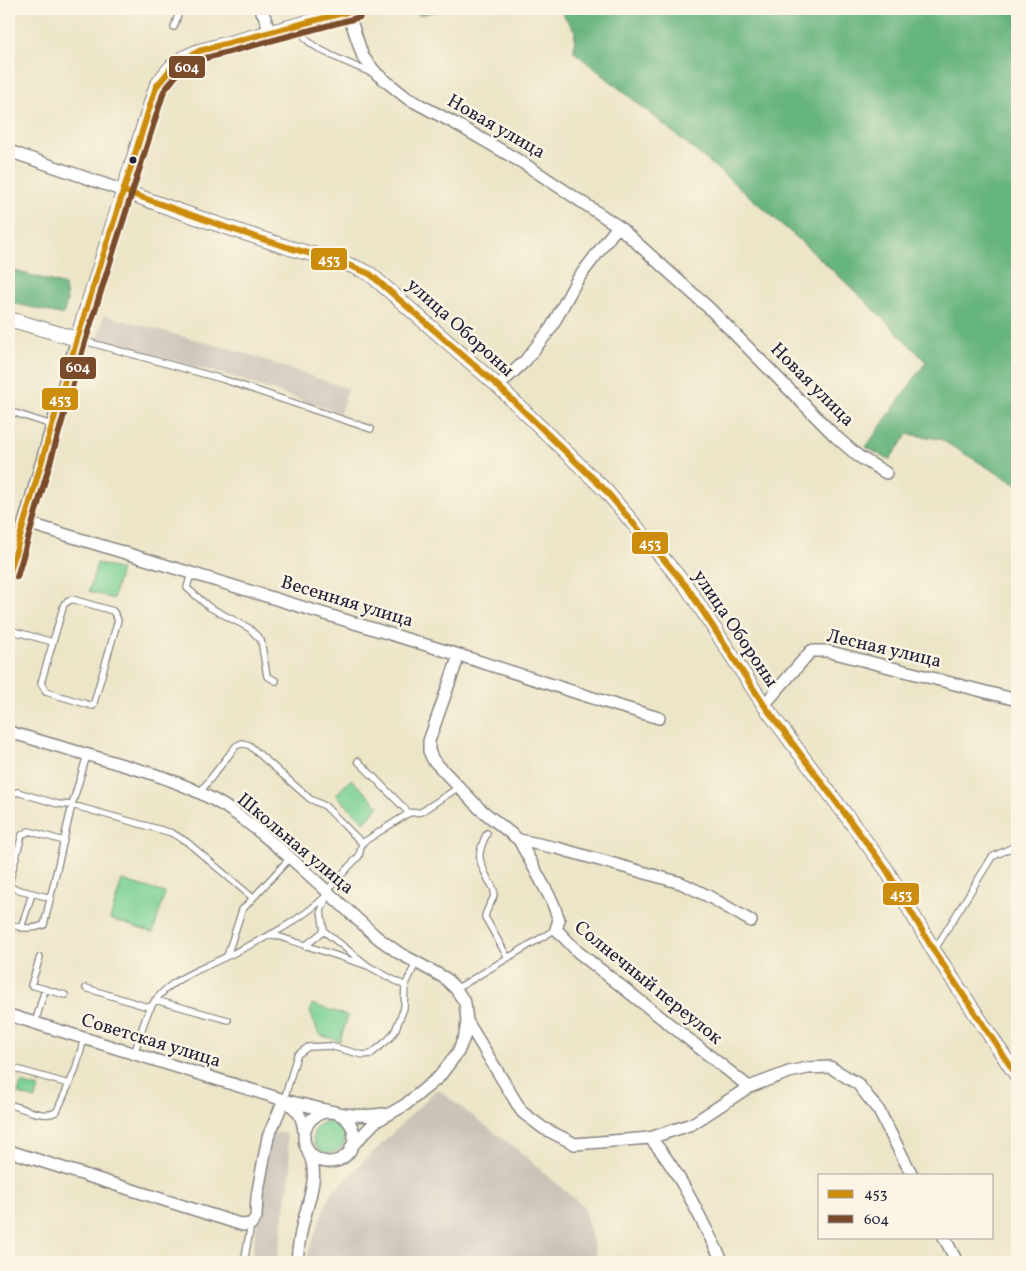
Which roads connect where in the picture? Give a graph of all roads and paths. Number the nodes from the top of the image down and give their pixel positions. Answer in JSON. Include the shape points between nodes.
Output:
{"nodes":[{"id":1,"x":180,"y":9,"type":"edge"},
{"id":2,"x":260,"y":9,"type":"edge"},
{"id":3,"x":353,"y":10,"type":"edge"},
{"id":4,"x":300,"y":24,"type":"junction"},
{"id":5,"x":174,"y":27,"type":"dead end"},
{"id":6,"x":269,"y":31,"type":"junction"},
{"id":7,"x":377,"y":74,"type":"junction"},
{"id":8,"x":9,"y":151,"type":"edge"},
{"id":9,"x":124,"y":191,"type":"junction"},
{"id":10,"x":618,"y":226,"type":"junction"},
{"id":11,"x":9,"y":319,"type":"edge"},
{"id":12,"x":77,"y":339,"type":"junction"},
{"id":13,"x":498,"y":386,"type":"junction"},
{"id":14,"x":9,"y":411,"type":"edge"},
{"id":15,"x":52,"y":425,"type":"junction"},
{"id":16,"x":371,"y":429,"type":"dead end"},
{"id":17,"x":886,"y":473,"type":"dead end"},
{"id":18,"x":24,"y":522,"type":"junction"},
{"id":19,"x":192,"y":573,"type":"junction"},
{"id":20,"x":9,"y":575,"type":"edge"},
{"id":21,"x":9,"y":630,"type":"edge"},
{"id":22,"x":53,"y":642,"type":"junction"},
{"id":23,"x":459,"y":655,"type":"junction"},
{"id":24,"x":276,"y":681,"type":"dead end"},
{"id":25,"x":1017,"y":700,"type":"edge"},
{"id":26,"x":764,"y":705,"type":"junction"},
{"id":27,"x":659,"y":718,"type":"dead end"},
{"id":28,"x":9,"y":732,"type":"edge"},
{"id":29,"x":87,"y":754,"type":"junction"},
{"id":30,"x":358,"y":761,"type":"dead end"},
{"id":31,"x":459,"y":787,"type":"junction"},
{"id":32,"x":200,"y":792,"type":"junction"},
{"id":33,"x":9,"y":797,"type":"edge"},
{"id":34,"x":72,"y":805,"type":"junction"},
{"id":35,"x":409,"y":813,"type":"junction"},
{"id":36,"x":487,"y":833,"type":"dead end"},
{"id":37,"x":64,"y":840,"type":"junction"},
{"id":38,"x":518,"y":840,"type":"junction"},
{"id":39,"x":362,"y":843,"type":"junction"},
{"id":40,"x":1017,"y":845,"type":"edge"},
{"id":41,"x":290,"y":858,"type":"junction"},
{"id":42,"x":32,"y":894,"type":"junction"},
{"id":43,"x":328,"y":894,"type":"junction"},
{"id":44,"x":51,"y":898,"type":"junction"},
{"id":45,"x":253,"y":898,"type":"junction"},
{"id":46,"x":752,"y":920,"type":"dead end"},
{"id":47,"x":9,"y":924,"type":"edge"},
{"id":48,"x":22,"y":928,"type":"junction"},
{"id":49,"x":556,"y":929,"type":"junction"},
{"id":50,"x":324,"y":932,"type":"junction"},
{"id":51,"x":271,"y":934,"type":"junction"},
{"id":52,"x":305,"y":946,"type":"junction"},
{"id":53,"x":934,"y":951,"type":"junction"},
{"id":54,"x":227,"y":956,"type":"junction"},
{"id":55,"x":40,"y":957,"type":"dead end"},
{"id":56,"x":508,"y":958,"type":"junction"},
{"id":57,"x":416,"y":963,"type":"junction"},
{"id":58,"x":368,"y":966,"type":"junction"},
{"id":59,"x":406,"y":986,"type":"junction"},
{"id":60,"x":86,"y":988,"type":"dead end"},
{"id":61,"x":456,"y":989,"type":"junction"},
{"id":62,"x":46,"y":990,"type":"junction"},
{"id":63,"x":65,"y":996,"type":"dead end"},
{"id":64,"x":155,"y":1000,"type":"junction"},
{"id":65,"x":151,"y":1008,"type":"junction"},
{"id":66,"x":9,"y":1015,"type":"edge"},
{"id":67,"x":228,"y":1020,"type":"dead end"},
{"id":68,"x":466,"y":1021,"type":"junction"},
{"id":69,"x":35,"y":1024,"type":"junction"},
{"id":70,"x":84,"y":1039,"type":"junction"},
{"id":71,"x":134,"y":1054,"type":"junction"},
{"id":72,"x":9,"y":1067,"type":"edge"},
{"id":73,"x":1017,"y":1076,"type":"edge"},
{"id":74,"x":69,"y":1084,"type":"junction"},
{"id":75,"x":749,"y":1087,"type":"junction"},
{"id":76,"x":284,"y":1100,"type":"junction"},
{"id":77,"x":9,"y":1104,"type":"edge"},
{"id":78,"x":390,"y":1113,"type":"junction"},
{"id":79,"x":338,"y":1114,"type":"junction"},
{"id":80,"x":304,"y":1134,"type":"junction"},
{"id":81,"x":650,"y":1138,"type":"junction"},
{"id":82,"x":351,"y":1147,"type":"junction"},
{"id":83,"x":307,"y":1150,"type":"junction"},
{"id":84,"x":9,"y":1151,"type":"edge"},
{"id":85,"x":334,"y":1161,"type":"junction"},
{"id":86,"x":911,"y":1174,"type":"edge"},
{"id":87,"x":312,"y":1189,"type":"junction"},
{"id":88,"x":251,"y":1224,"type":"junction"},
{"id":89,"x":945,"y":1238,"type":"edge"},
{"id":90,"x":244,"y":1262,"type":"edge"},
{"id":91,"x":297,"y":1262,"type":"edge"},
{"id":92,"x":723,"y":1262,"type":"edge"},
{"id":93,"x":957,"y":1262,"type":"edge"}],
"edges":[{"from":1,"to":5,"type":"lane"},
{"from":2,"to":6,"type":"street"},
{"from":3,"to":4,"type":"street","name":"Новая улица"},
{"from":3,"to":7,"type":"street","name":"Новая улица","via":[[354,34],[364,57]]},
{"from":4,"to":6,"type":"street","name":"Новая улица"},
{"from":4,"to":7,"type":"lane","via":[[305,38],[313,45]]},
{"from":6,"to":9,"type":"street","name":"Новая улица","via":[[198,50],[167,70],[156,87]]},
{"from":7,"to":10,"type":"street","name":"Новая улица","via":[[407,98],[523,163]]},
{"from":8,"to":9,"type":"street"},
{"from":9,"to":12,"type":"street","name":"Новая улица"},
{"from":9,"to":13,"type":"street","name":"улица Обороны","via":[[278,244],[351,264],[370,274]]},
{"from":10,"to":13,"type":"street","via":[[577,280],[551,328],[525,361]]},
{"from":10,"to":17,"type":"street","name":"Новая улица","via":[[710,309],[834,435],[858,456]]},
{"from":11,"to":12,"type":"street"},
{"from":12,"to":15,"type":"street"},
{"from":12,"to":16,"type":"lane","via":[[222,379]]},
{"from":13,"to":26,"type":"street","name":"улица Обороны","via":[[606,492],[680,580]]},
{"from":14,"to":15,"type":"lane"},
{"from":15,"to":18,"type":"street"},
{"from":18,"to":19,"type":"street","name":"Весенняя улица"},
{"from":18,"to":20,"type":"street"},
{"from":19,"to":23,"type":"street","name":"Весенняя улица"},
{"from":19,"to":24,"type":"lane","via":[[187,588],[199,600],[249,628],[261,640],[267,676]]},
{"from":21,"to":22,"type":"lane"},
{"from":22,"to":22,"type":"lane","via":[[41,683],[46,692],[93,706],[118,620],[113,611],[72,599],[64,604]]},
{"from":23,"to":27,"type":"street","name":"Весенняя улица"},
{"from":23,"to":31,"type":"street","via":[[428,741],[428,751],[433,760]]},
{"from":25,"to":26,"type":"street","name":"Лесная улица","via":[[827,651],[812,651]]},
{"from":26,"to":53,"type":"street","name":"улица Обороны","via":[[886,869]]},
{"from":28,"to":29,"type":"street","name":"Школьная улица"},
{"from":29,"to":32,"type":"street","name":"Школьная улица","via":[[161,776]]},
{"from":29,"to":34,"type":"lane"},
{"from":30,"to":35,"type":"lane"},
{"from":31,"to":35,"type":"lane","via":[[421,812]]},
{"from":31,"to":38,"type":"street"},
{"from":32,"to":39,"type":"lane","via":[[236,746],[242,743],[249,745],[310,798],[325,806]]},
{"from":32,"to":41,"type":"street","name":"Школьная улица","via":[[242,818]]},
{"from":33,"to":34,"type":"lane","via":[[17,792]]},
{"from":34,"to":37,"type":"lane"},
{"from":34,"to":45,"type":"lane","via":[[172,833]]},
{"from":35,"to":39,"type":"lane"},
{"from":36,"to":56,"type":"lane","via":[[479,856],[494,896],[486,917]]},
{"from":37,"to":42,"type":"lane","via":[[29,831],[22,835],[9,883],[12,888]]},
{"from":37,"to":44,"type":"lane"},
{"from":38,"to":46,"type":"street","via":[[681,883]]},
{"from":38,"to":49,"type":"street","name":"Солнечный переулок","via":[[554,908],[559,920]]},
{"from":39,"to":43,"type":"lane","via":[[358,856],[336,879]]},
{"from":40,"to":53,"type":"lane","via":[[992,857]]},
{"from":41,"to":43,"type":"street","name":"Школьная улица"},
{"from":41,"to":45,"type":"lane"},
{"from":42,"to":44,"type":"lane"},
{"from":42,"to":48,"type":"lane"},
{"from":43,"to":50,"type":"lane","via":[[321,911]]},
{"from":43,"to":51,"type":"lane","via":[[312,909]]},
{"from":43,"to":57,"type":"street","name":"Школьная улица","via":[[378,938]]},
{"from":44,"to":48,"type":"lane","via":[[44,926]]},
{"from":45,"to":54,"type":"lane","via":[[242,910]]},
{"from":47,"to":48,"type":"lane"},
{"from":49,"to":56,"type":"lane"},
{"from":49,"to":75,"type":"street","name":"Солнечный переулок","via":[[578,952]]},
{"from":50,"to":52,"type":"lane"},
{"from":50,"to":58,"type":"lane"},
{"from":51,"to":52,"type":"lane"},
{"from":51,"to":54,"type":"lane"},
{"from":52,"to":58,"type":"lane"},
{"from":53,"to":73,"type":"street","name":"улица Обороны"},
{"from":54,"to":64,"type":"lane","via":[[184,977]]},
{"from":55,"to":62,"type":"lane","via":[[31,985]]},
{"from":56,"to":61,"type":"lane"},
{"from":57,"to":59,"type":"lane"},
{"from":57,"to":61,"type":"street","name":"Школьная улица","via":[[445,978]]},
{"from":58,"to":59,"type":"lane"},
{"from":59,"to":76,"type":"lane","via":[[404,1008],[389,1039],[371,1054],[363,1055],[330,1046],[308,1047],[297,1055]]},
{"from":60,"to":65,"type":"lane"},
{"from":61,"to":68,"type":"street","via":[[464,1003]]},
{"from":62,"to":63,"type":"lane"},
{"from":62,"to":69,"type":"lane"},
{"from":64,"to":65,"type":"lane"},
{"from":64,"to":67,"type":"lane"},
{"from":65,"to":71,"type":"lane"},
{"from":66,"to":69,"type":"street","name":"Советская улица"},
{"from":68,"to":78,"type":"street","via":[[465,1035],[449,1065],[405,1105]]},
{"from":68,"to":81,"type":"street","via":[[522,1112],[543,1128],[575,1144]]},
{"from":69,"to":70,"type":"street","name":"Советская улица"},
{"from":70,"to":71,"type":"street","name":"Советская улица"},
{"from":70,"to":74,"type":"lane"},
{"from":71,"to":76,"type":"street","name":"Советская улица"},
{"from":72,"to":74,"type":"lane"},
{"from":74,"to":77,"type":"lane","via":[[53,1115]]},
{"from":75,"to":81,"type":"street","via":[[692,1124]]},
{"from":75,"to":86,"type":"street","via":[[790,1072],[830,1067],[858,1084],[879,1111]]},
{"from":76,"to":79,"type":"street","name":"Советская улица"},
{"from":76,"to":80,"type":"street","via":[[300,1115]]},
{"from":76,"to":88,"type":"street","via":[[268,1137],[256,1217]]},
{"from":78,"to":79,"type":"street","via":[[373,1116]]},
{"from":78,"to":82,"type":"street","via":[[375,1122]]},
{"from":79,"to":80,"type":"street","via":[[316,1116]]},
{"from":79,"to":82,"type":"street","via":[[350,1124],[353,1132]]},
{"from":80,"to":83,"type":"street"},
{"from":81,"to":92,"type":"street","via":[[674,1170]]},
{"from":82,"to":85,"type":"street","via":[[347,1154]]},
{"from":83,"to":85,"type":"street","via":[[318,1160]]},
{"from":83,"to":87,"type":"street","via":[[313,1160]]},
{"from":84,"to":88,"type":"street","via":[[243,1225]]},
{"from":85,"to":87,"type":"street","via":[[322,1170]]},
{"from":87,"to":91,"type":"street"},
{"from":88,"to":90,"type":"lane"},
{"from":89,"to":93,"type":"street"}]}
